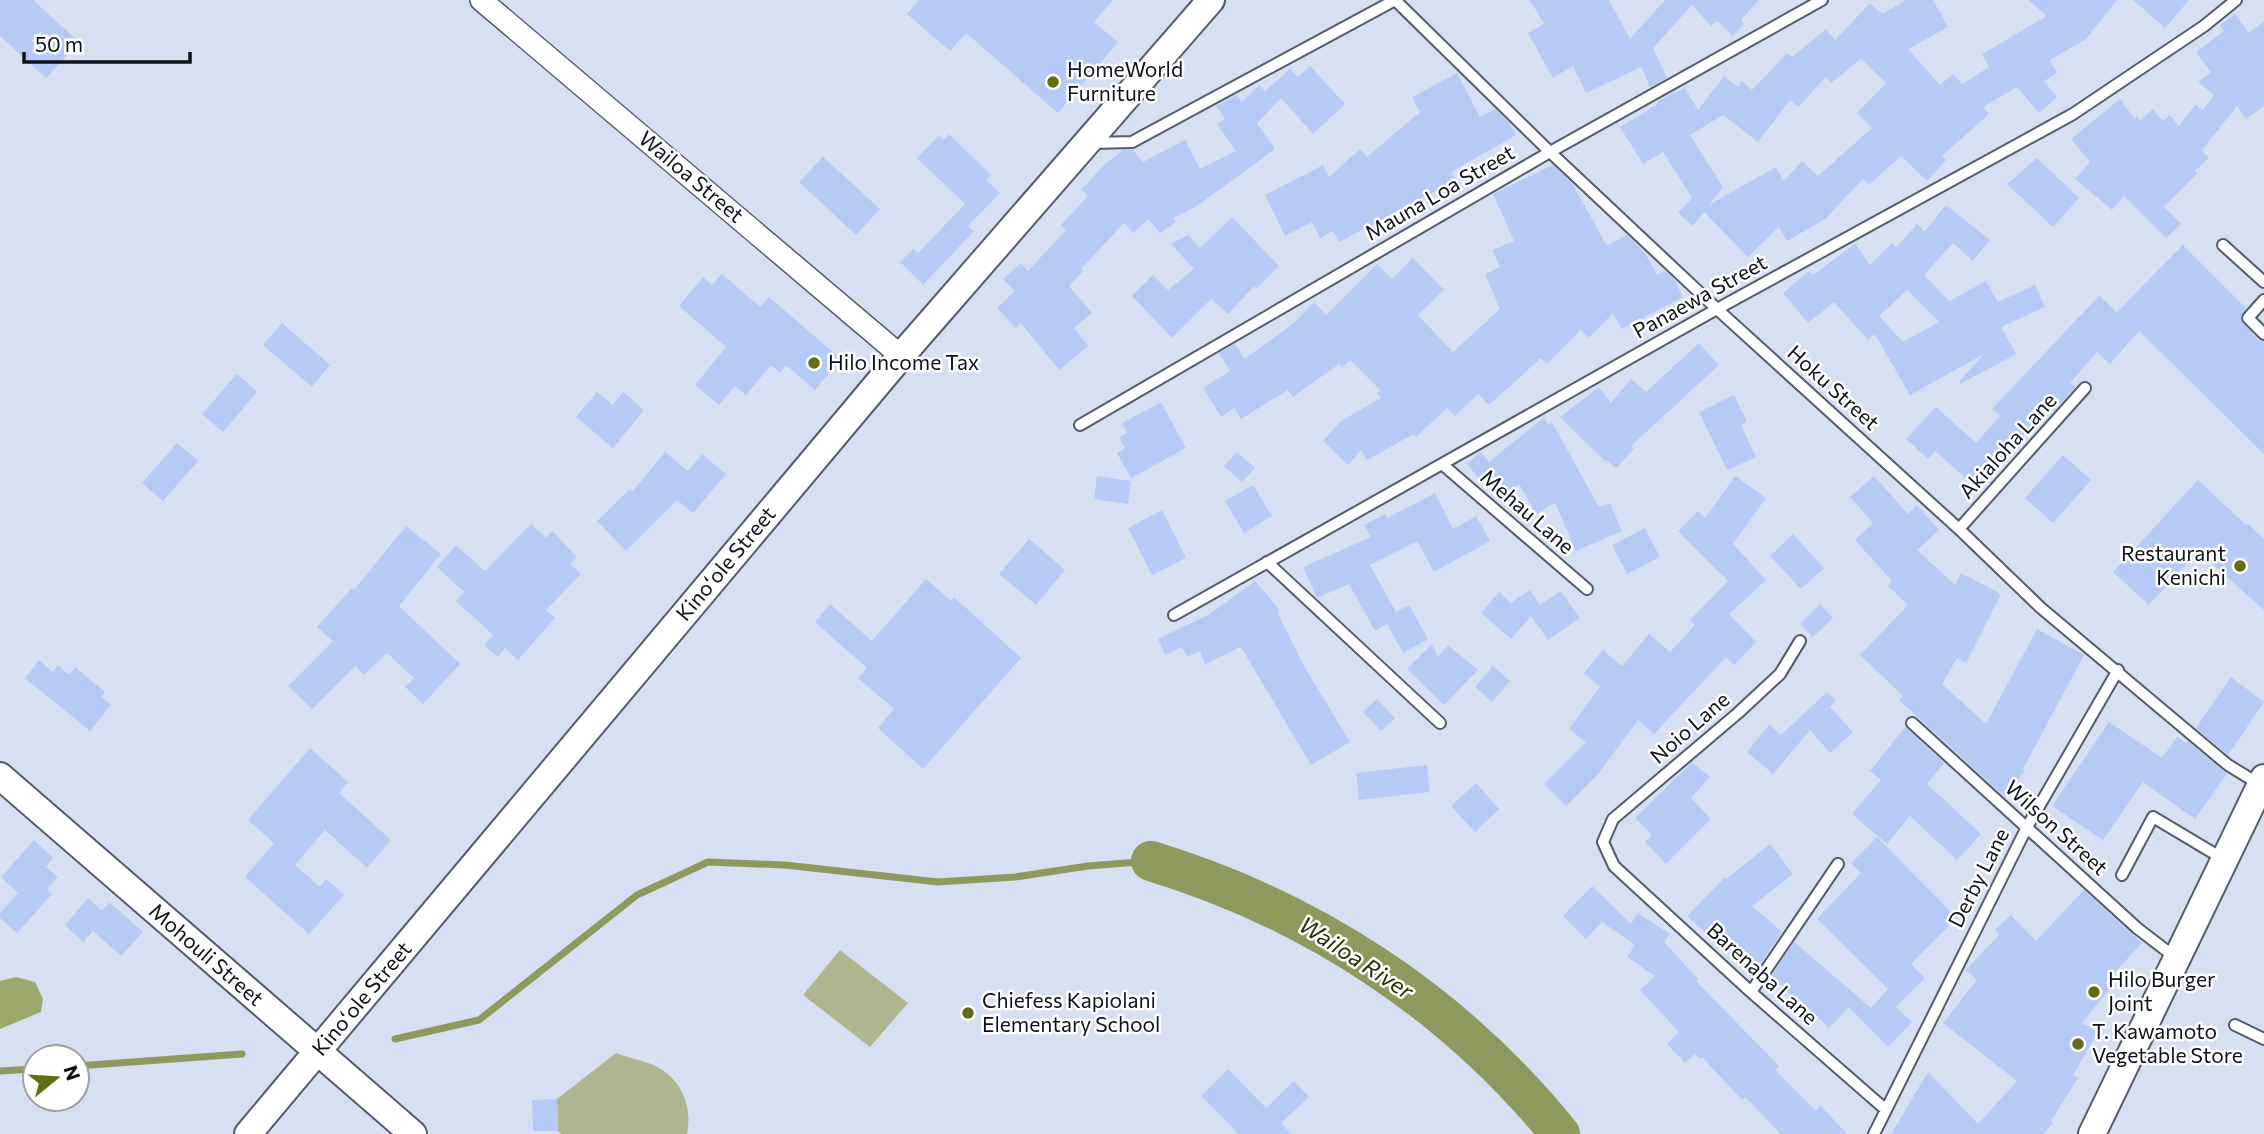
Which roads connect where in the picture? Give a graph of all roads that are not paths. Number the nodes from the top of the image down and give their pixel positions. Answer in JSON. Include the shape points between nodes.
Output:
{"nodes":[{"id":1,"x":481,"y":0,"type":"edge"},
{"id":2,"x":1212,"y":0,"type":"edge"},
{"id":3,"x":1395,"y":0,"type":"edge"},
{"id":4,"x":1822,"y":0,"type":"edge"},
{"id":5,"x":2236,"y":0,"type":"edge"},
{"id":6,"x":505,"y":8,"type":"edge"},
{"id":7,"x":1086,"y":143,"type":"junction"},
{"id":8,"x":1550,"y":152,"type":"junction"},
{"id":9,"x":2223,"y":245,"type":"dead end"},
{"id":10,"x":2264,"y":282,"type":"edge"},
{"id":11,"x":2264,"y":300,"type":"edge"},
{"id":12,"x":1717,"y":309,"type":"junction"},
{"id":13,"x":2264,"y":334,"type":"edge"},
{"id":14,"x":901,"y":356,"type":"junction"},
{"id":15,"x":2085,"y":388,"type":"dead end"},
{"id":16,"x":1080,"y":425,"type":"dead end"},
{"id":17,"x":1442,"y":464,"type":"junction"},
{"id":18,"x":1959,"y":529,"type":"junction"},
{"id":19,"x":1268,"y":562,"type":"junction"},
{"id":20,"x":1587,"y":589,"type":"dead end"},
{"id":21,"x":1174,"y":615,"type":"dead end"},
{"id":22,"x":1800,"y":641,"type":"dead end"},
{"id":23,"x":2118,"y":670,"type":"junction"},
{"id":24,"x":1440,"y":723,"type":"dead end"},
{"id":25,"x":1912,"y":723,"type":"dead end"},
{"id":26,"x":0,"y":776,"type":"edge"},
{"id":27,"x":2263,"y":783,"type":"edge"},
{"id":28,"x":2026,"y":827,"type":"junction"},
{"id":29,"x":1603,"y":842,"type":"joint"},
{"id":30,"x":2225,"y":860,"type":"junction"},
{"id":31,"x":1838,"y":864,"type":"dead end"},
{"id":32,"x":2122,"y":875,"type":"dead end"},
{"id":33,"x":2176,"y":958,"type":"junction"},
{"id":34,"x":1751,"y":992,"type":"junction"},
{"id":35,"x":2235,"y":1025,"type":"dead end"},
{"id":36,"x":2264,"y":1039,"type":"edge"},
{"id":37,"x":318,"y":1052,"type":"junction"},
{"id":38,"x":1885,"y":1109,"type":"junction"},
{"id":39,"x":248,"y":1134,"type":"edge"},
{"id":40,"x":413,"y":1134,"type":"edge"},
{"id":41,"x":1874,"y":1134,"type":"edge"},
{"id":42,"x":2092,"y":1134,"type":"edge"}],
"edges":[{"from":1,"to":6,"type":"street","name":"Wailoa Street"},
{"from":2,"to":7,"type":"street","name":"Kinoʻole Street"},
{"from":3,"to":7,"type":"lane","via":[[1132,142]]},
{"from":3,"to":8,"type":"lane","name":"Hoku Street"},
{"from":4,"to":8,"type":"lane","name":"Mauna Loa Street"},
{"from":5,"to":12,"type":"lane","name":"Panaewa Street","via":[[2073,114]]},
{"from":6,"to":14,"type":"street","name":"Wailoa Street"},
{"from":7,"to":14,"type":"street","name":"Kinoʻole Street"},
{"from":8,"to":12,"type":"lane","name":"Hoku Street"},
{"from":8,"to":16,"type":"lane","name":"Mauna Loa Street"},
{"from":9,"to":10,"type":"lane"},
{"from":11,"to":13,"type":"lane","via":[[2248,318]]},
{"from":12,"to":17,"type":"lane","name":"Panaewa Street"},
{"from":12,"to":18,"type":"lane","name":"Hoku Street"},
{"from":14,"to":37,"type":"street","name":"Kinoʻole Street"},
{"from":15,"to":18,"type":"lane","name":"Akialoha Lane"},
{"from":17,"to":19,"type":"lane","name":"Panaewa Street"},
{"from":17,"to":20,"type":"lane","name":"Mehau Lane"},
{"from":18,"to":23,"type":"lane","name":"Hoku Street","via":[[2041,608]]},
{"from":19,"to":21,"type":"lane","name":"Panaewa Street"},
{"from":19,"to":24,"type":"lane"},
{"from":22,"to":29,"type":"lane","name":"Noio Lane","via":[[1780,674],[1613,819]]},
{"from":23,"to":27,"type":"lane","name":"Hoku Street","via":[[2228,765]]},
{"from":23,"to":28,"type":"lane","name":"Derby Lane"},
{"from":25,"to":28,"type":"lane","name":"Wilson Street"},
{"from":26,"to":37,"type":"street","name":"Mohouli Street"},
{"from":27,"to":30,"type":"street"},
{"from":28,"to":33,"type":"lane","name":"Wilson Street"},
{"from":28,"to":38,"type":"lane","name":"Derby Lane"},
{"from":29,"to":34,"type":"lane","name":"Barenaba Lane","via":[[1614,866]]},
{"from":30,"to":32,"type":"lane","via":[[2153,817]]},
{"from":30,"to":33,"type":"street"},
{"from":31,"to":34,"type":"lane"},
{"from":33,"to":42,"type":"street"},
{"from":34,"to":38,"type":"lane","name":"Barenaba Lane"},
{"from":35,"to":36,"type":"lane"},
{"from":37,"to":39,"type":"street","name":"Kinoʻole Street"},
{"from":37,"to":40,"type":"street","name":"Mohouli Street"},
{"from":38,"to":41,"type":"lane"}]}
